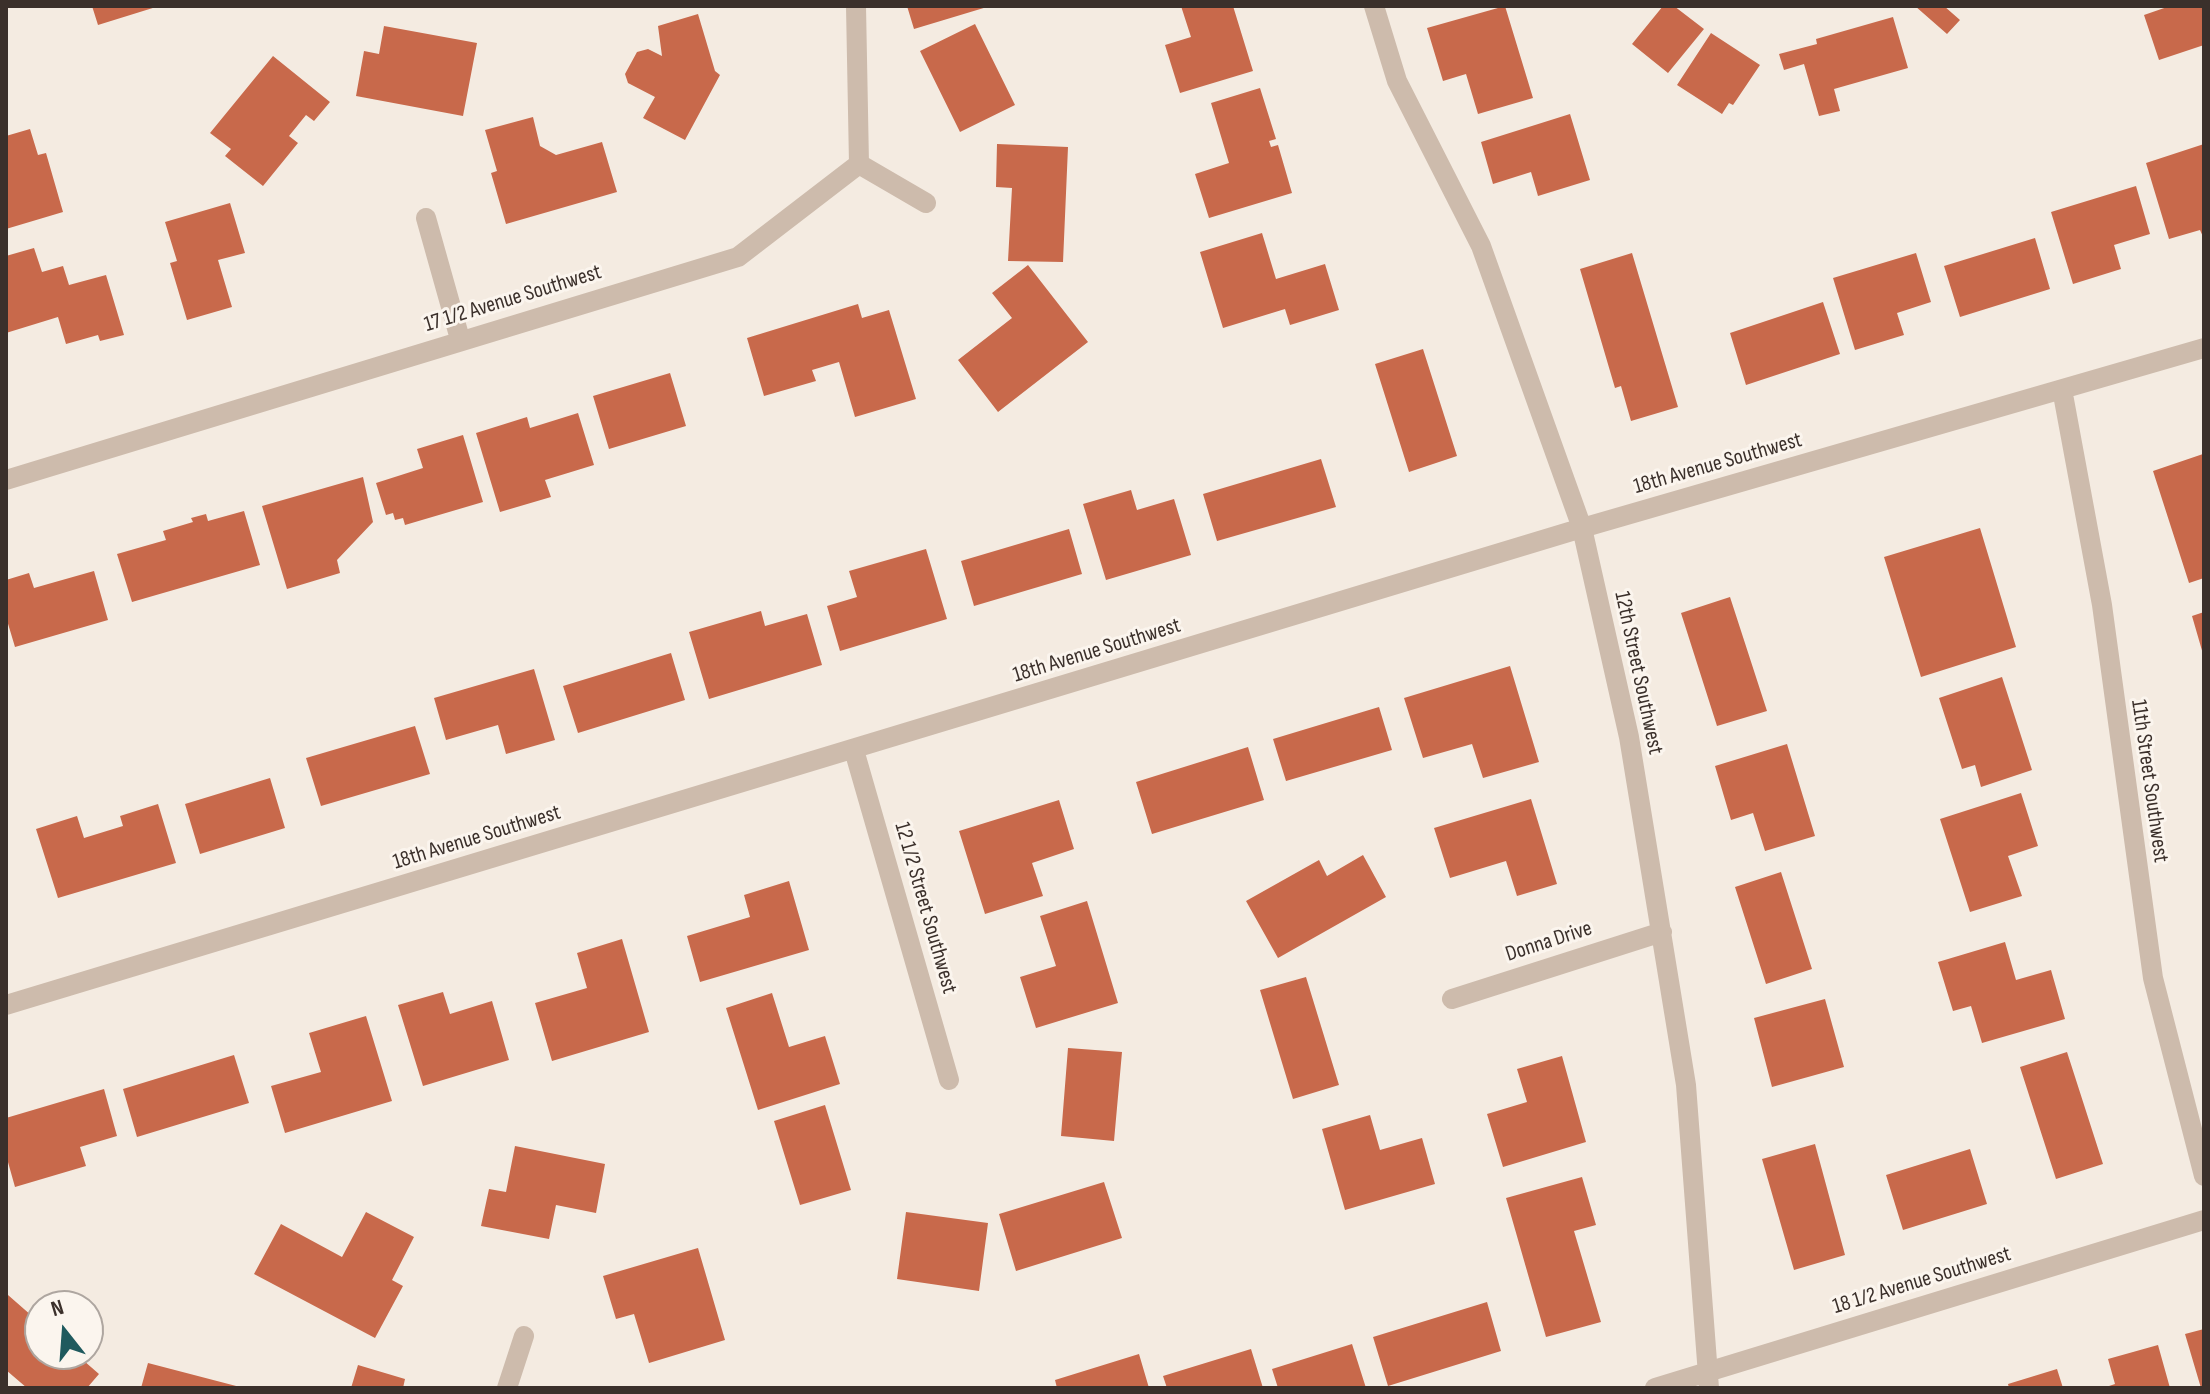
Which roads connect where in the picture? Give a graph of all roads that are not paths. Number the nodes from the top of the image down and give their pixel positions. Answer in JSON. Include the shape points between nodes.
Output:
{"nodes":[{"id":1,"x":856,"y":6,"type":"edge"},
{"id":2,"x":1374,"y":6,"type":"edge"},
{"id":3,"x":859,"y":164,"type":"junction"},
{"id":4,"x":926,"y":203,"type":"dead end"},
{"id":5,"x":426,"y":218,"type":"dead end"},
{"id":6,"x":460,"y":339,"type":"junction"},
{"id":7,"x":2204,"y":348,"type":"edge"},
{"id":8,"x":2062,"y":389,"type":"junction"},
{"id":9,"x":6,"y":480,"type":"edge"},
{"id":10,"x":1582,"y":528,"type":"junction"},
{"id":11,"x":854,"y":750,"type":"junction"},
{"id":12,"x":1662,"y":932,"type":"junction"},
{"id":13,"x":1452,"y":999,"type":"dead end"},
{"id":14,"x":6,"y":1005,"type":"edge"},
{"id":15,"x":949,"y":1080,"type":"dead end"},
{"id":16,"x":2204,"y":1176,"type":"edge"},
{"id":17,"x":2204,"y":1220,"type":"edge"},
{"id":18,"x":524,"y":1336,"type":"dead end"},
{"id":19,"x":1709,"y":1380,"type":"edge"},
{"id":20,"x":507,"y":1388,"type":"edge"},
{"id":21,"x":1655,"y":1388,"type":"edge"}],
"edges":[{"from":1,"to":3,"type":"street"},
{"from":2,"to":10,"type":"street","name":"12th Street Southwest","via":[[1397,81],[1481,246]]},
{"from":3,"to":4,"type":"street"},
{"from":3,"to":6,"type":"street","name":"17 1/2 Avenue Southwest","via":[[738,257]]},
{"from":5,"to":6,"type":"street"},
{"from":6,"to":9,"type":"street","name":"17 1/2 Avenue Southwest"},
{"from":7,"to":8,"type":"street","name":"18th Avenue Southwest"},
{"from":8,"to":10,"type":"street","name":"18th Avenue Southwest"},
{"from":8,"to":16,"type":"street","name":"11th Street Southwest","via":[[2102,605],[2153,978]]},
{"from":10,"to":11,"type":"street","name":"18th Avenue Southwest"},
{"from":10,"to":12,"type":"street","name":"12th Street Southwest","via":[[1629,737]]},
{"from":11,"to":14,"type":"street","name":"18th Avenue Southwest"},
{"from":11,"to":15,"type":"street","name":"12 1/2 Street Southwest"},
{"from":12,"to":13,"type":"street","name":"Donna Drive"},
{"from":12,"to":19,"type":"street","name":"12th Street Southwest","via":[[1686,1085]]},
{"from":17,"to":19,"type":"street","name":"18 1/2 Avenue Southwest"},
{"from":18,"to":20,"type":"street"},
{"from":19,"to":21,"type":"street","name":"18 1/2 Avenue Southwest"}]}
